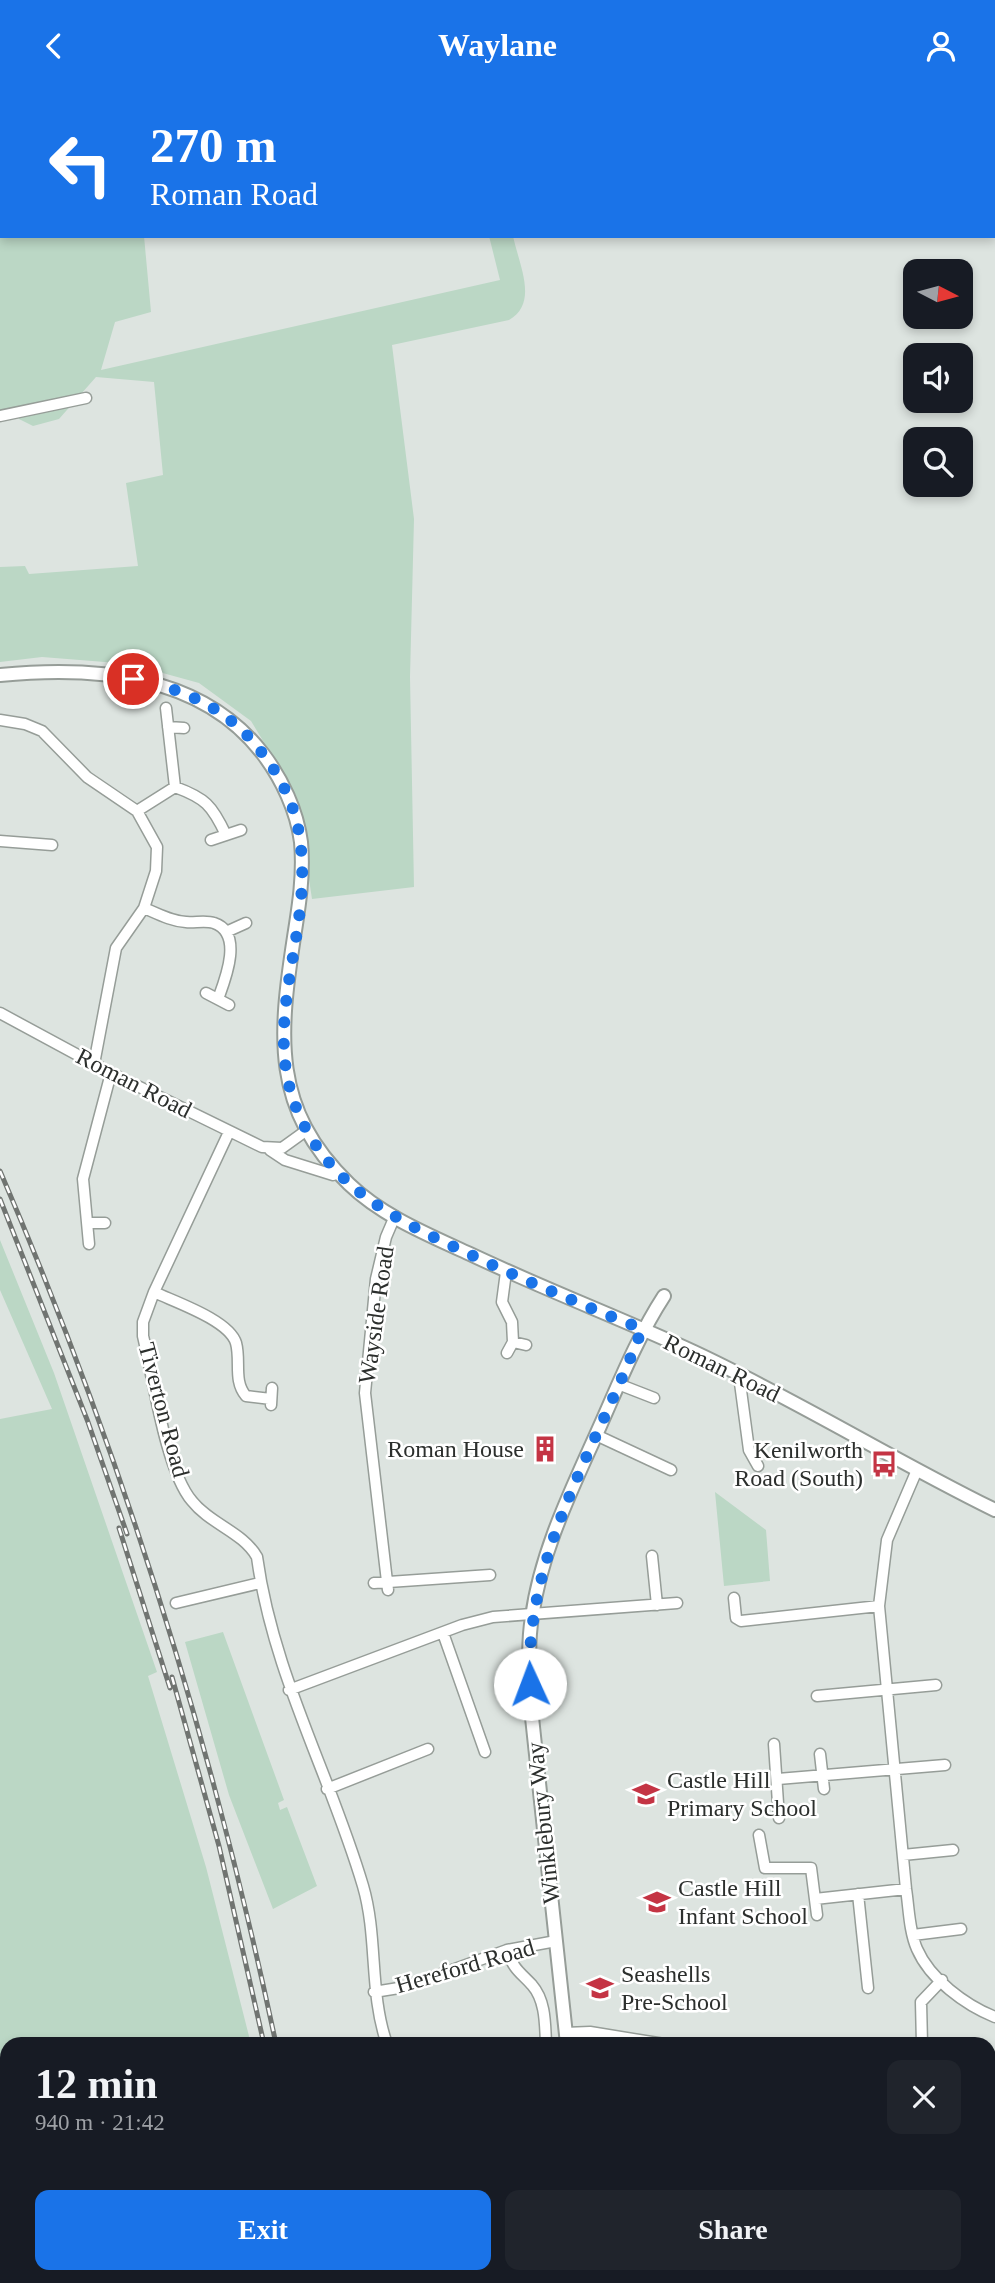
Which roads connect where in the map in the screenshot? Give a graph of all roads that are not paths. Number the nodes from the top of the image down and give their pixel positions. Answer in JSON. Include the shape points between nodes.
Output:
{"nodes":[{"id":1,"x":86,"y":398,"type":"dead end"},
{"id":2,"x":0,"y":416,"type":"edge"},
{"id":3,"x":0,"y":675,"type":"edge"},
{"id":4,"x":166,"y":708,"type":"dead end"},
{"id":5,"x":0,"y":720,"type":"edge"},
{"id":6,"x":168,"y":727,"type":"junction"},
{"id":7,"x":184,"y":728,"type":"dead end"},
{"id":8,"x":175,"y":787,"type":"junction"},
{"id":9,"x":137,"y":811,"type":"junction"},
{"id":10,"x":240,"y":830,"type":"dead end"},
{"id":11,"x":226,"y":835,"type":"junction"},
{"id":12,"x":211,"y":840,"type":"dead end"},
{"id":13,"x":0,"y":841,"type":"edge"},
{"id":14,"x":52,"y":845,"type":"dead end"},
{"id":15,"x":144,"y":908,"type":"junction"},
{"id":16,"x":246,"y":923,"type":"dead end"},
{"id":17,"x":226,"y":932,"type":"junction"},
{"id":18,"x":206,"y":993,"type":"dead end"},
{"id":19,"x":218,"y":999,"type":"junction"},
{"id":20,"x":229,"y":1005,"type":"dead end"},
{"id":21,"x":0,"y":1013,"type":"edge"},
{"id":22,"x":94,"y":1064,"type":"junction"},
{"id":23,"x":111,"y":1073,"type":"junction"},
{"id":24,"x":307,"y":1130,"type":"junction"},
{"id":25,"x":229,"y":1132,"type":"junction"},
{"id":26,"x":270,"y":1150,"type":"junction"},
{"id":27,"x":338,"y":1173,"type":"junction"},
{"id":28,"x":395,"y":1216,"type":"junction"},
{"id":29,"x":88,"y":1223,"type":"junction"},
{"id":30,"x":106,"y":1223,"type":"dead end"},
{"id":31,"x":89,"y":1244,"type":"dead end"},
{"id":32,"x":506,"y":1272,"type":"junction"},
{"id":33,"x":153,"y":1292,"type":"junction"},
{"id":34,"x":664,"y":1296,"type":"dead end"},
{"id":35,"x":642,"y":1329,"type":"junction"},
{"id":36,"x":513,"y":1342,"type":"junction"},
{"id":37,"x":526,"y":1345,"type":"dead end"},
{"id":38,"x":506,"y":1353,"type":"dead end"},
{"id":39,"x":742,"y":1376,"type":"junction"},
{"id":40,"x":618,"y":1384,"type":"junction"},
{"id":41,"x":271,"y":1397,"type":"dead end"},
{"id":42,"x":654,"y":1398,"type":"dead end"},
{"id":43,"x":596,"y":1435,"type":"junction"},
{"id":44,"x":758,"y":1466,"type":"dead end"},
{"id":45,"x":671,"y":1470,"type":"dead end"},
{"id":46,"x":917,"y":1470,"type":"junction"},
{"id":47,"x":995,"y":1510,"type":"edge"},
{"id":48,"x":652,"y":1556,"type":"dead end"},
{"id":49,"x":490,"y":1575,"type":"dead end"},
{"id":50,"x":260,"y":1583,"type":"junction"},
{"id":51,"x":374,"y":1583,"type":"dead end"},
{"id":52,"x":191,"y":1586,"type":"dead end"},
{"id":53,"x":388,"y":1586,"type":"junction"},
{"id":54,"x":746,"y":1597,"type":"dead end"},
{"id":55,"x":195,"y":1598,"type":"junction"},
{"id":56,"x":176,"y":1603,"type":"dead end"},
{"id":57,"x":677,"y":1603,"type":"dead end"},
{"id":58,"x":657,"y":1605,"type":"junction"},
{"id":59,"x":879,"y":1606,"type":"junction"},
{"id":60,"x":532,"y":1616,"type":"junction"},
{"id":61,"x":443,"y":1633,"type":"junction"},
{"id":62,"x":936,"y":1685,"type":"dead end"},
{"id":63,"x":289,"y":1690,"type":"junction"},
{"id":64,"x":886,"y":1690,"type":"junction"},
{"id":65,"x":817,"y":1696,"type":"dead end"},
{"id":66,"x":774,"y":1744,"type":"dead end"},
{"id":67,"x":428,"y":1749,"type":"dead end"},
{"id":68,"x":485,"y":1752,"type":"dead end"},
{"id":69,"x":820,"y":1754,"type":"dead end"},
{"id":70,"x":945,"y":1765,"type":"dead end"},
{"id":71,"x":895,"y":1770,"type":"junction"},
{"id":72,"x":823,"y":1777,"type":"junction"},
{"id":73,"x":778,"y":1779,"type":"junction"},
{"id":74,"x":327,"y":1789,"type":"junction"},
{"id":75,"x":824,"y":1789,"type":"dead end"},
{"id":76,"x":779,"y":1818,"type":"dead end"},
{"id":77,"x":759,"y":1835,"type":"dead end"},
{"id":78,"x":953,"y":1850,"type":"dead end"},
{"id":79,"x":903,"y":1855,"type":"junction"},
{"id":80,"x":906,"y":1889,"type":"junction"},
{"id":81,"x":858,"y":1894,"type":"junction"},
{"id":82,"x":815,"y":1899,"type":"junction"},
{"id":83,"x":817,"y":1915,"type":"dead end"},
{"id":84,"x":961,"y":1929,"type":"dead end"},
{"id":85,"x":913,"y":1935,"type":"junction"},
{"id":86,"x":556,"y":1941,"type":"junction"},
{"id":87,"x":507,"y":1950,"type":"junction"},
{"id":88,"x":942,"y":1980,"type":"junction"},
{"id":89,"x":868,"y":1988,"type":"dead end"},
{"id":90,"x":374,"y":1992,"type":"junction"},
{"id":91,"x":995,"y":2017,"type":"edge"},
{"id":92,"x":385,"y":2037,"type":"edge"},
{"id":93,"x":545,"y":2037,"type":"edge"},
{"id":94,"x":566,"y":2037,"type":"edge"},
{"id":95,"x":570,"y":2037,"type":"edge"},
{"id":96,"x":621,"y":2037,"type":"edge"},
{"id":97,"x":922,"y":2037,"type":"edge"}],
"edges":[{"from":1,"to":2,"type":"street"},
{"from":3,"to":24,"type":"street","name":"Roman Road","via":[[44,671],[106,674],[160,684],[198,698],[225,716],[252,740],[272,767],[288,794],[300,839],[302,889],[282,1033],[289,1085]]},
{"from":4,"to":6,"type":"street"},
{"from":5,"to":9,"type":"street","via":[[42,731],[87,777]]},
{"from":6,"to":7,"type":"street"},
{"from":6,"to":8,"type":"street"},
{"from":8,"to":9,"type":"street"},
{"from":8,"to":11,"type":"street","via":[[199,795],[209,804]]},
{"from":9,"to":15,"type":"street","via":[[157,847],[156,871]]},
{"from":10,"to":11,"type":"street"},
{"from":11,"to":12,"type":"street"},
{"from":13,"to":14,"type":"street"},
{"from":15,"to":17,"type":"street","via":[[183,922],[214,923]]},
{"from":15,"to":22,"type":"street","via":[[116,948]]},
{"from":16,"to":17,"type":"street"},
{"from":17,"to":19,"type":"street","via":[[231,953]]},
{"from":18,"to":19,"type":"street"},
{"from":19,"to":20,"type":"street"},
{"from":21,"to":22,"type":"street","name":"Roman Road"},
{"from":22,"to":23,"type":"street","name":"Roman Road"},
{"from":23,"to":25,"type":"street","name":"Roman Road"},
{"from":23,"to":29,"type":"street","via":[[83,1179]]},
{"from":24,"to":26,"type":"street","via":[[282,1148]]},
{"from":24,"to":27,"type":"street","name":"Roman Road"},
{"from":25,"to":26,"type":"street","name":"Roman Road"},
{"from":25,"to":33,"type":"street","name":"Tiverton Road"},
{"from":26,"to":27,"type":"street","name":"Roman Road","via":[[285,1160]]},
{"from":27,"to":28,"type":"street","name":"Roman Road"},
{"from":28,"to":32,"type":"street","name":"Roman Road"},
{"from":28,"to":53,"type":"street","name":"Wayside Road","via":[[376,1279],[365,1393]]},
{"from":29,"to":30,"type":"street"},
{"from":29,"to":31,"type":"street"},
{"from":32,"to":35,"type":"street","name":"Roman Road"},
{"from":32,"to":36,"type":"street","via":[[502,1302],[512,1322]]},
{"from":33,"to":41,"type":"street","via":[[194,1309],[229,1332],[236,1343],[239,1389],[246,1396]]},
{"from":33,"to":50,"type":"street","name":"Tiverton Road","via":[[143,1336],[177,1474],[190,1500],[252,1548]]},
{"from":34,"to":35,"type":"street","name":"Winklebury Way"},
{"from":35,"to":39,"type":"street","name":"Roman Road"},
{"from":35,"to":40,"type":"street","name":"Winklebury Way"},
{"from":36,"to":37,"type":"street"},
{"from":36,"to":38,"type":"street"},
{"from":39,"to":44,"type":"street","via":[[749,1450]]},
{"from":39,"to":46,"type":"street","name":"Roman Road"},
{"from":40,"to":42,"type":"street","via":[[644,1389]]},
{"from":40,"to":43,"type":"street","name":"Winklebury Way"},
{"from":43,"to":45,"type":"street"},
{"from":43,"to":60,"type":"street","name":"Winklebury Way","via":[[550,1544]]},
{"from":46,"to":47,"type":"street","name":"Roman Road"},
{"from":46,"to":59,"type":"street","via":[[887,1540]]},
{"from":48,"to":58,"type":"street"},
{"from":49,"to":53,"type":"street"},
{"from":50,"to":55,"type":"street"},
{"from":50,"to":63,"type":"street","name":"Tiverton Road"},
{"from":51,"to":53,"type":"street"},
{"from":52,"to":55,"type":"street"},
{"from":54,"to":59,"type":"street","via":[[731,1599],[741,1622]]},
{"from":55,"to":56,"type":"street"},
{"from":57,"to":58,"type":"street"},
{"from":58,"to":60,"type":"street"},
{"from":59,"to":64,"type":"street"},
{"from":60,"to":61,"type":"street","via":[[493,1617]]},
{"from":60,"to":86,"type":"street","name":"Winklebury Way","via":[[531,1708]]},
{"from":61,"to":63,"type":"street"},
{"from":61,"to":68,"type":"street"},
{"from":62,"to":64,"type":"street"},
{"from":63,"to":74,"type":"street","name":"Tiverton Road"},
{"from":64,"to":65,"type":"street"},
{"from":64,"to":71,"type":"street"},
{"from":66,"to":73,"type":"street"},
{"from":67,"to":74,"type":"street"},
{"from":69,"to":72,"type":"street"},
{"from":70,"to":71,"type":"street"},
{"from":71,"to":72,"type":"street"},
{"from":71,"to":79,"type":"street"},
{"from":72,"to":73,"type":"street"},
{"from":72,"to":75,"type":"street"},
{"from":73,"to":76,"type":"street"},
{"from":74,"to":90,"type":"street","name":"Tiverton Road","via":[[364,1891]]},
{"from":77,"to":82,"type":"street","via":[[765,1868],[811,1868]]},
{"from":78,"to":79,"type":"street"},
{"from":79,"to":80,"type":"street"},
{"from":80,"to":81,"type":"street"},
{"from":80,"to":85,"type":"street"},
{"from":81,"to":82,"type":"street"},
{"from":81,"to":89,"type":"street"},
{"from":82,"to":83,"type":"street"},
{"from":84,"to":85,"type":"street"},
{"from":85,"to":88,"type":"street","via":[[925,1962]]},
{"from":86,"to":87,"type":"street","name":"Hereford Road"},
{"from":86,"to":94,"type":"street","name":"Winklebury Way"},
{"from":87,"to":90,"type":"street","name":"Hereford Road","via":[[405,1987]]},
{"from":87,"to":93,"type":"street","via":[[514,1970],[532,1985],[542,2002]]},
{"from":88,"to":91,"type":"street","via":[[964,2001]]},
{"from":88,"to":97,"type":"street","via":[[921,2002]]},
{"from":90,"to":92,"type":"street","name":"Tiverton Road"},
{"from":95,"to":96,"type":"street","via":[[590,2032]]}]}
